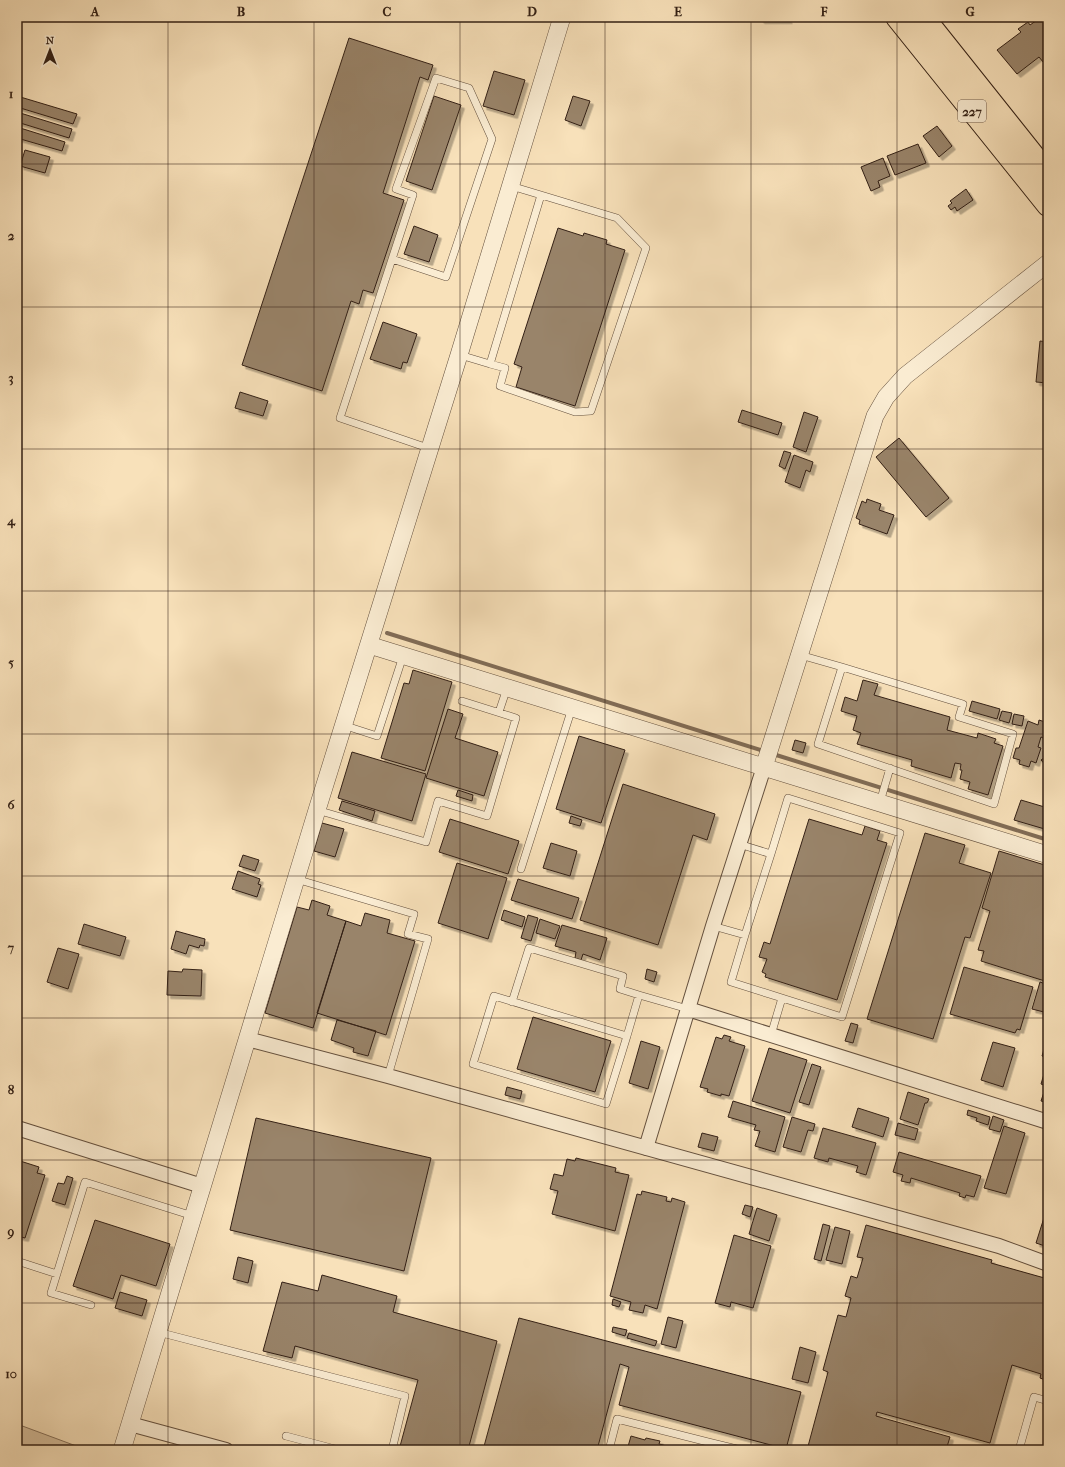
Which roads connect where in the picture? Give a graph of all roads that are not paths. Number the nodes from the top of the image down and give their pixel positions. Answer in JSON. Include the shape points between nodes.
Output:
{"nodes":[{"id":1,"x":562,"y":17,"type":"edge"},
{"id":2,"x":897,"y":17,"type":"edge"},
{"id":3,"x":923,"y":17,"type":"edge"},
{"id":4,"x":1048,"y":174,"type":"edge"},
{"id":5,"x":511,"y":186,"type":"junction"},
{"id":6,"x":541,"y":195,"type":"junction"},
{"id":7,"x":1048,"y":205,"type":"edge"},
{"id":8,"x":392,"y":260,"type":"junction"},
{"id":9,"x":1048,"y":263,"type":"edge"},
{"id":10,"x":459,"y":354,"type":"junction"},
{"id":11,"x":490,"y":364,"type":"junction"},
{"id":12,"x":428,"y":448,"type":"junction"},
{"id":13,"x":369,"y":645,"type":"junction"},
{"id":14,"x":800,"y":654,"type":"junction"},
{"id":15,"x":403,"y":656,"type":"junction"},
{"id":16,"x":842,"y":667,"type":"junction"},
{"id":17,"x":507,"y":688,"type":"junction"},
{"id":18,"x":462,"y":701,"type":"dead end"},
{"id":19,"x":572,"y":708,"type":"junction"},
{"id":20,"x":499,"y":712,"type":"junction"},
{"id":21,"x":343,"y":725,"type":"junction"},
{"id":22,"x":767,"y":757,"type":"junction"},
{"id":23,"x":890,"y":768,"type":"junction"},
{"id":24,"x":881,"y":799,"type":"junction"},
{"id":25,"x":316,"y":810,"type":"junction"},
{"id":26,"x":739,"y":844,"type":"junction"},
{"id":27,"x":771,"y":854,"type":"junction"},
{"id":28,"x":1048,"y":855,"type":"edge"},
{"id":29,"x":521,"y":869,"type":"dead end"},
{"id":30,"x":295,"y":879,"type":"junction"},
{"id":31,"x":713,"y":926,"type":"junction"},
{"id":32,"x":745,"y":935,"type":"junction"},
{"id":33,"x":639,"y":995,"type":"junction"},
{"id":34,"x":782,"y":998,"type":"junction"},
{"id":35,"x":512,"y":1002,"type":"junction"},
{"id":36,"x":688,"y":1009,"type":"junction"},
{"id":37,"x":771,"y":1035,"type":"junction"},
{"id":38,"x":627,"y":1036,"type":"junction"},
{"id":39,"x":247,"y":1039,"type":"junction"},
{"id":40,"x":388,"y":1076,"type":"junction"},
{"id":41,"x":1048,"y":1122,"type":"edge"},
{"id":42,"x":17,"y":1128,"type":"edge"},
{"id":43,"x":646,"y":1148,"type":"junction"},
{"id":44,"x":202,"y":1186,"type":"junction"},
{"id":45,"x":193,"y":1216,"type":"junction"},
{"id":46,"x":17,"y":1261,"type":"edge"},
{"id":47,"x":1048,"y":1264,"type":"edge"},
{"id":48,"x":57,"y":1274,"type":"junction"},
{"id":49,"x":91,"y":1305,"type":"dead end"},
{"id":50,"x":158,"y":1332,"type":"junction"},
{"id":51,"x":1048,"y":1401,"type":"edge"},
{"id":52,"x":130,"y":1424,"type":"junction"},
{"id":53,"x":286,"y":1436,"type":"dead end"},
{"id":54,"x":708,"y":1442,"type":"junction"},
{"id":55,"x":122,"y":1450,"type":"edge"},
{"id":56,"x":226,"y":1450,"type":"edge"},
{"id":57,"x":339,"y":1450,"type":"edge"},
{"id":58,"x":392,"y":1450,"type":"edge"},
{"id":59,"x":609,"y":1450,"type":"edge"},
{"id":60,"x":706,"y":1450,"type":"edge"},
{"id":61,"x":741,"y":1450,"type":"edge"},
{"id":62,"x":1019,"y":1450,"type":"edge"}],
"edges":[{"from":1,"to":5,"type":"street"},
{"from":2,"to":7,"type":"highway","number":"227"},
{"from":3,"to":4,"type":"highway","number":"227"},
{"from":5,"to":6,"type":"lane"},
{"from":5,"to":10,"type":"street"},
{"from":6,"to":11,"type":"lane"},
{"from":6,"to":11,"type":"lane","via":[[617,218],[646,248],[591,411],[575,412],[500,386],[505,368]]},
{"from":8,"to":8,"type":"lane","via":[[446,277],[492,139],[469,88],[436,78],[396,188],[413,195]]},
{"from":8,"to":12,"type":"lane","via":[[340,418]]},
{"from":9,"to":14,"type":"street","via":[[905,376],[886,397],[875,416]]},
{"from":10,"to":11,"type":"lane"},
{"from":10,"to":12,"type":"street"},
{"from":12,"to":13,"type":"street"},
{"from":13,"to":15,"type":"street"},
{"from":13,"to":21,"type":"street"},
{"from":14,"to":16,"type":"lane"},
{"from":14,"to":22,"type":"street"},
{"from":15,"to":17,"type":"street"},
{"from":15,"to":21,"type":"lane","via":[[377,736]]},
{"from":16,"to":23,"type":"lane","via":[[818,744]]},
{"from":16,"to":23,"type":"lane","via":[[963,704],[960,717],[1013,734],[994,804]]},
{"from":17,"to":19,"type":"street"},
{"from":17,"to":20,"type":"lane"},
{"from":18,"to":20,"type":"lane"},
{"from":19,"to":22,"type":"street"},
{"from":19,"to":29,"type":"lane"},
{"from":20,"to":25,"type":"lane","via":[[516,718],[487,816],[438,801],[426,842]]},
{"from":21,"to":25,"type":"street"},
{"from":22,"to":24,"type":"street"},
{"from":22,"to":26,"type":"street"},
{"from":23,"to":24,"type":"lane"},
{"from":24,"to":28,"type":"street"},
{"from":25,"to":30,"type":"street"},
{"from":26,"to":27,"type":"lane"},
{"from":26,"to":31,"type":"street"},
{"from":27,"to":32,"type":"lane"},
{"from":27,"to":34,"type":"lane","via":[[788,798],[900,833],[842,1017]]},
{"from":30,"to":39,"type":"street"},
{"from":30,"to":40,"type":"lane","via":[[414,914],[408,934],[428,939]]},
{"from":31,"to":32,"type":"lane"},
{"from":31,"to":36,"type":"street"},
{"from":32,"to":34,"type":"lane","via":[[731,982]]},
{"from":33,"to":35,"type":"lane","via":[[620,989],[623,976],[529,948]]},
{"from":33,"to":36,"type":"lane"},
{"from":33,"to":38,"type":"lane"},
{"from":34,"to":37,"type":"lane"},
{"from":35,"to":38,"type":"lane"},
{"from":35,"to":38,"type":"lane","via":[[494,996],[473,1064],[606,1104]]},
{"from":36,"to":37,"type":"street"},
{"from":36,"to":43,"type":"street"},
{"from":37,"to":41,"type":"street"},
{"from":39,"to":40,"type":"street"},
{"from":39,"to":44,"type":"street"},
{"from":40,"to":43,"type":"street"},
{"from":42,"to":44,"type":"street"},
{"from":43,"to":47,"type":"street","via":[[1000,1246]]},
{"from":44,"to":45,"type":"street"},
{"from":45,"to":48,"type":"lane","via":[[85,1182]]},
{"from":45,"to":50,"type":"street"},
{"from":46,"to":48,"type":"lane"},
{"from":48,"to":49,"type":"lane","via":[[51,1292]]},
{"from":50,"to":52,"type":"street"},
{"from":50,"to":58,"type":"lane","via":[[405,1396]]},
{"from":51,"to":62,"type":"lane","via":[[1034,1397]]},
{"from":52,"to":55,"type":"street"},
{"from":52,"to":56,"type":"street"},
{"from":53,"to":57,"type":"lane"},
{"from":54,"to":59,"type":"lane","via":[[617,1419]]},
{"from":54,"to":60,"type":"lane"},
{"from":54,"to":61,"type":"lane"}]}
